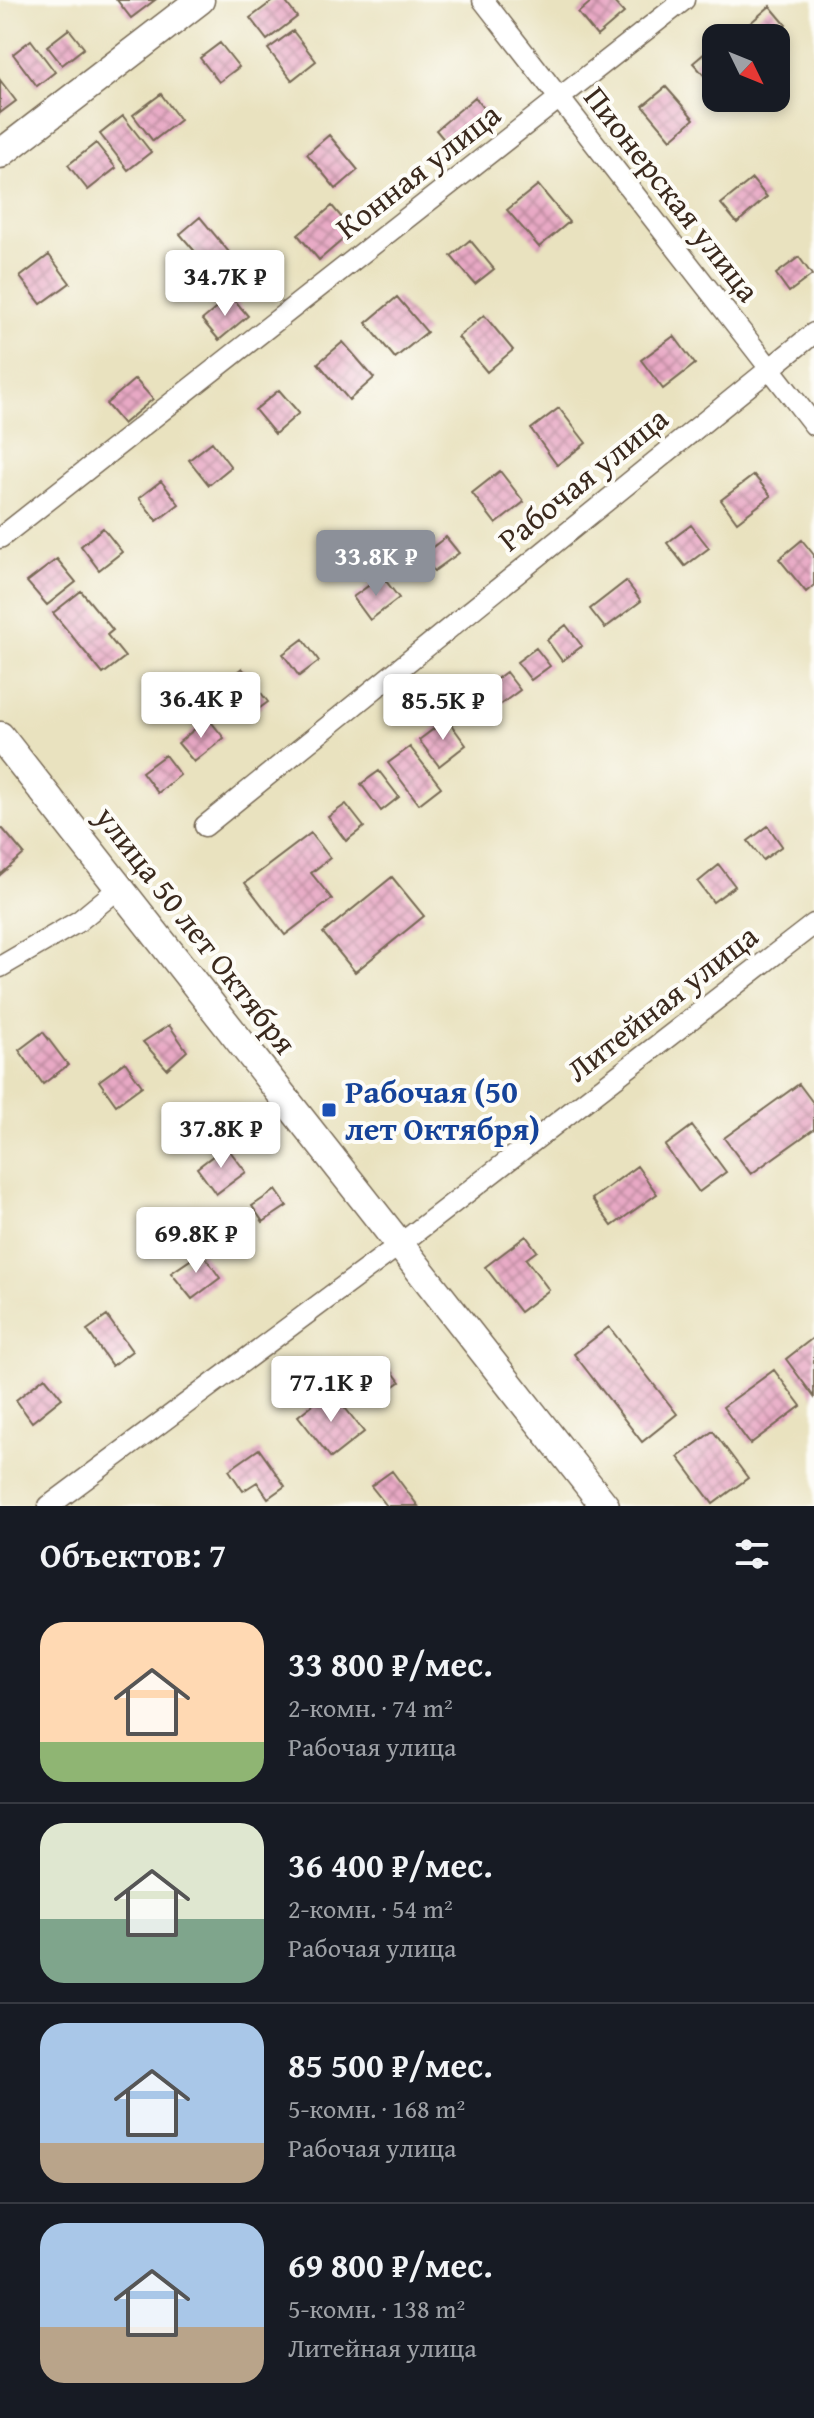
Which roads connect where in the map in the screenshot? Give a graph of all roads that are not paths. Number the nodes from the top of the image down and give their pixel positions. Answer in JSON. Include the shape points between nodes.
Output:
{"nodes":[{"id":1,"x":200,"y":0,"type":"edge"},
{"id":2,"x":483,"y":0,"type":"edge"},
{"id":3,"x":684,"y":0,"type":"edge"},
{"id":4,"x":559,"y":98,"type":"junction"},
{"id":5,"x":0,"y":154,"type":"edge"},
{"id":6,"x":814,"y":333,"type":"edge"},
{"id":7,"x":769,"y":367,"type":"junction"},
{"id":8,"x":814,"y":425,"type":"edge"},
{"id":9,"x":0,"y":538,"type":"edge"},
{"id":10,"x":0,"y":736,"type":"edge"},
{"id":11,"x":205,"y":826,"type":"dead end"},
{"id":12,"x":119,"y":888,"type":"junction"},
{"id":13,"x":814,"y":924,"type":"edge"},
{"id":14,"x":0,"y":967,"type":"edge"},
{"id":15,"x":399,"y":1245,"type":"junction"},
{"id":16,"x":49,"y":1506,"type":"edge"},
{"id":17,"x":605,"y":1506,"type":"edge"}],
"edges":[{"from":1,"to":5,"type":"main road"},
{"from":2,"to":4,"type":"street","name":"Пионерская улица"},
{"from":3,"to":4,"type":"street","name":"Конная улица"},
{"from":4,"to":7,"type":"street","name":"Пионерская улица"},
{"from":4,"to":9,"type":"street","name":"Конная улица"},
{"from":6,"to":7,"type":"street","name":"Рабочая улица"},
{"from":7,"to":8,"type":"street","name":"Пионерская улица"},
{"from":7,"to":11,"type":"street","name":"Рабочая улица"},
{"from":10,"to":12,"type":"main road","name":"улица 50 лет Октября"},
{"from":12,"to":14,"type":"street","via":[[79,921]]},
{"from":12,"to":15,"type":"main road","name":"улица 50 лет Октября"},
{"from":13,"to":15,"type":"street","name":"Литейная улица"},
{"from":15,"to":16,"type":"street","name":"Литейная улица"},
{"from":15,"to":17,"type":"main road","name":"улица 50 лет Октября"}]}
